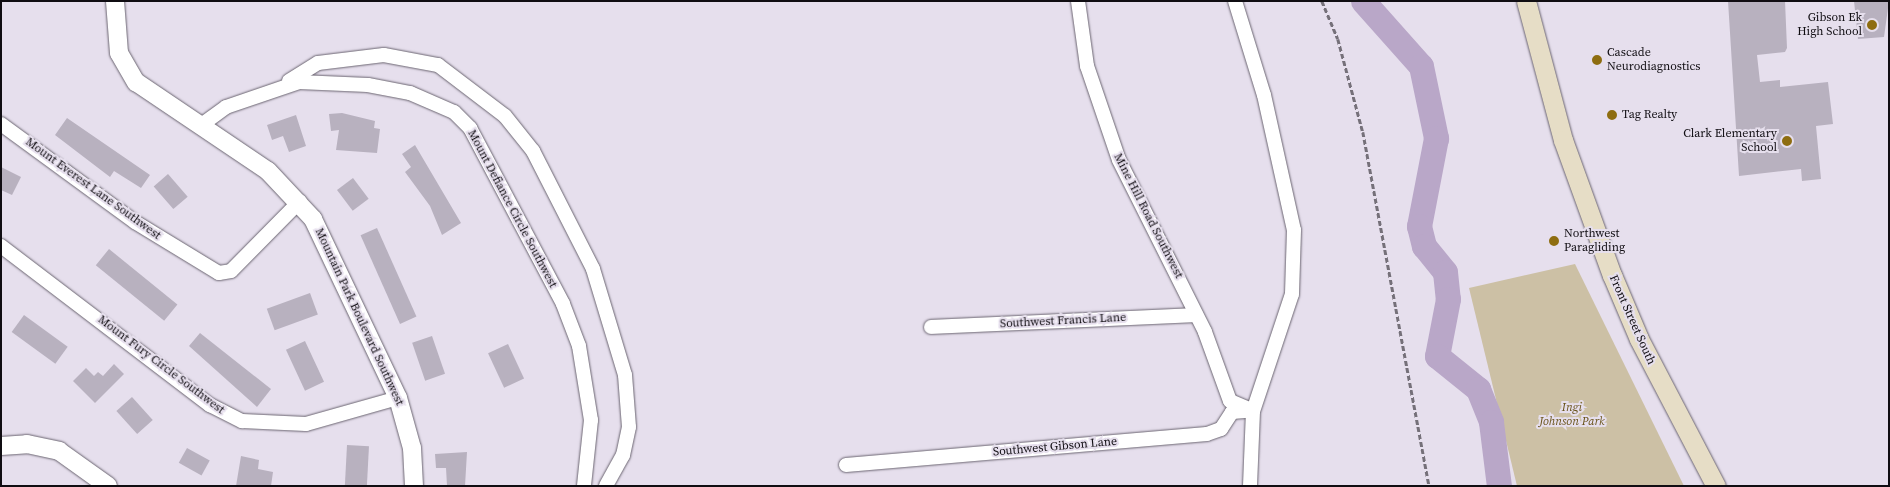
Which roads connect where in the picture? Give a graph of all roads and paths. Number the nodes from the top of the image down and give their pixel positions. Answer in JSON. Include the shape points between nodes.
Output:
{"nodes":[{"id":1,"x":115,"y":1,"type":"edge"},
{"id":2,"x":1078,"y":1,"type":"edge"},
{"id":3,"x":1235,"y":1,"type":"edge"},
{"id":4,"x":1322,"y":1,"type":"edge"},
{"id":5,"x":1526,"y":1,"type":"edge"},
{"id":6,"x":282,"y":85,"type":"junction"},
{"id":7,"x":1,"y":124,"type":"edge"},
{"id":8,"x":200,"y":126,"type":"junction"},
{"id":9,"x":300,"y":202,"type":"junction"},
{"id":10,"x":1,"y":246,"type":"edge"},
{"id":11,"x":1196,"y":315,"type":"junction"},
{"id":12,"x":931,"y":327,"type":"dead end"},
{"id":13,"x":398,"y":398,"type":"junction"},
{"id":14,"x":1254,"y":411,"type":"junction"},
{"id":15,"x":1,"y":446,"type":"edge"},
{"id":16,"x":846,"y":465,"type":"dead end"},
{"id":17,"x":108,"y":486,"type":"edge"},
{"id":18,"x":414,"y":486,"type":"edge"},
{"id":19,"x":584,"y":486,"type":"edge"},
{"id":20,"x":606,"y":486,"type":"edge"},
{"id":21,"x":1250,"y":486,"type":"edge"},
{"id":22,"x":1429,"y":486,"type":"edge"},
{"id":23,"x":1716,"y":486,"type":"edge"}],
"edges":[{"from":1,"to":8,"type":"street","name":"Mountain Park Boulevard Southwest","via":[[115,33],[127,70],[157,99]]},
{"from":2,"to":11,"type":"street","name":"Mine Hill Road Southwest","via":[[1087,66],[1105,126]]},
{"from":3,"to":14,"type":"street","via":[[1266,104],[1294,230],[1292,294]]},
{"from":4,"to":22,"type":"path","via":[[1338,39],[1363,132]]},
{"from":5,"to":23,"type":"main road","name":"Front Street South","via":[[1564,140],[1608,267],[1639,339]]},
{"from":6,"to":8,"type":"street","name":"Mount Defiance Circle Southwest","via":[[226,107]]},
{"from":6,"to":19,"type":"street","name":"Mount Defiance Circle Southwest","via":[[321,82],[410,92],[435,100],[470,128],[563,304],[580,346],[591,420]]},
{"from":6,"to":20,"type":"street","via":[[318,63],[384,55],[438,65],[505,116],[533,151],[593,269],[625,375],[630,427],[623,455]]},
{"from":7,"to":9,"type":"street","name":"Mount Everest Lane Southwest","via":[[136,222],[218,273],[231,271]]},
{"from":8,"to":9,"type":"street","name":"Mountain Park Boulevard Southwest","via":[[268,171]]},
{"from":9,"to":13,"type":"street","name":"Mountain Park Boulevard Southwest","via":[[328,244]]},
{"from":10,"to":13,"type":"street","name":"Mount Fury Circle Southwest","via":[[210,404],[242,421],[306,424]]},
{"from":11,"to":12,"type":"street","name":"Southwest Francis Lane"},
{"from":11,"to":14,"type":"street","name":"Mine Hill Road Southwest","via":[[1230,401]]},
{"from":13,"to":18,"type":"street","name":"Mountain Park Boulevard Southwest","via":[[412,448]]},
{"from":14,"to":16,"type":"street","name":"Southwest Gibson Lane","via":[[1232,412],[1220,429],[1207,434]]},
{"from":14,"to":21,"type":"street"},
{"from":15,"to":17,"type":"street","via":[[27,444],[58,451]]}]}
